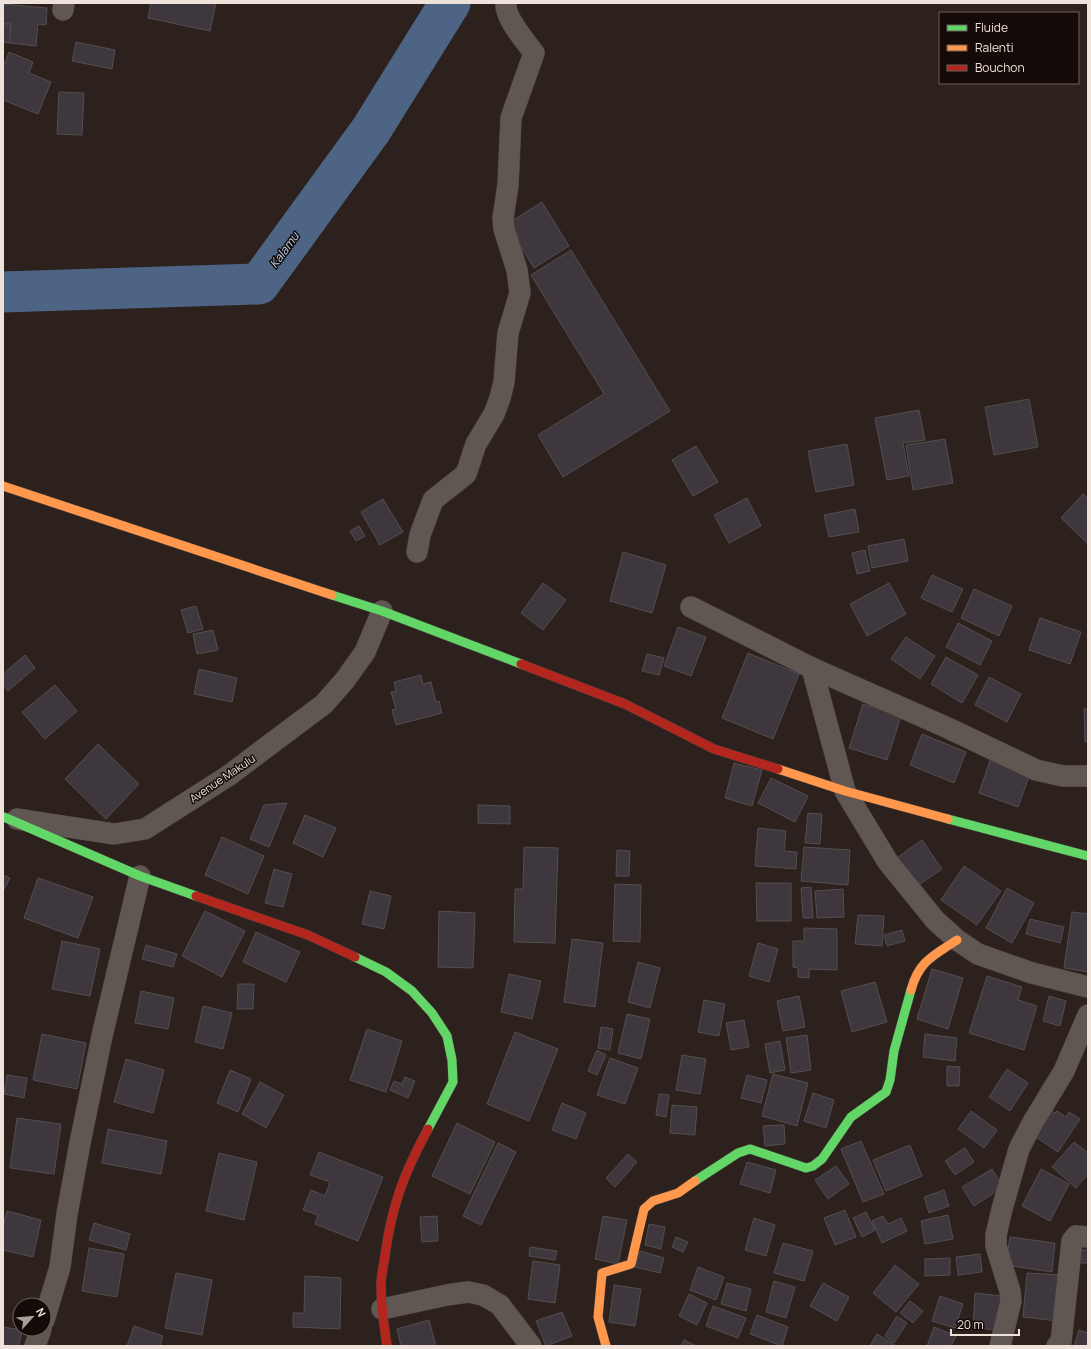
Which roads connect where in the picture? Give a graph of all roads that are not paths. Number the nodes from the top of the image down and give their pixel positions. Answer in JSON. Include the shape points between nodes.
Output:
{"nodes":[{"id":1,"x":506,"y":3,"type":"edge"},
{"id":2,"x":3,"y":486,"type":"edge"},
{"id":3,"x":417,"y":552,"type":"dead end"},
{"id":4,"x":691,"y":608,"type":"dead end"},
{"id":5,"x":382,"y":611,"type":"junction"},
{"id":6,"x":812,"y":668,"type":"junction"},
{"id":7,"x":1088,"y":776,"type":"edge"},
{"id":8,"x":845,"y":791,"type":"junction"},
{"id":9,"x":4,"y":817,"type":"edge"},
{"id":10,"x":1088,"y":856,"type":"edge"},
{"id":11,"x":140,"y":876,"type":"junction"},
{"id":12,"x":957,"y":940,"type":"junction"},
{"id":13,"x":1088,"y":987,"type":"edge"},
{"id":14,"x":1088,"y":1015,"type":"edge"},
{"id":15,"x":1088,"y":1237,"type":"edge"},
{"id":16,"x":52,"y":1298,"type":"edge"},
{"id":17,"x":382,"y":1309,"type":"junction"},
{"id":18,"x":387,"y":1346,"type":"edge"},
{"id":19,"x":531,"y":1346,"type":"edge"},
{"id":20,"x":606,"y":1346,"type":"edge"},
{"id":21,"x":1000,"y":1346,"type":"edge"},
{"id":22,"x":1057,"y":1346,"type":"edge"}],
"edges":[{"from":1,"to":3,"type":"street","via":[[505,9],[534,53],[511,118],[508,185],[503,218],[517,270],[520,293],[508,333],[504,382],[494,414],[476,444],[466,474],[433,500],[420,535]]},
{"from":2,"to":5,"type":"street"},
{"from":4,"to":6,"type":"street"},
{"from":5,"to":8,"type":"street","via":[[625,704],[714,749]]},
{"from":5,"to":9,"type":"street","name":"Avenue Makulu","via":[[364,652],[345,680],[324,704],[228,776],[145,829],[114,834]]},
{"from":6,"to":7,"type":"street","via":[[1036,770],[1063,776]]},
{"from":6,"to":8,"type":"street"},
{"from":8,"to":10,"type":"street"},
{"from":8,"to":12,"type":"street","via":[[888,862],[935,920]]},
{"from":9,"to":11,"type":"street"},
{"from":11,"to":16,"type":"street","via":[[102,1036],[67,1214],[60,1267]]},
{"from":11,"to":17,"type":"street","via":[[308,935],[386,972],[412,991],[432,1012],[447,1036],[453,1082],[400,1186],[388,1234],[381,1284]]},
{"from":12,"to":13,"type":"street","via":[[978,954],[1025,971]]},
{"from":12,"to":20,"type":"street","via":[[923,964],[914,979],[894,1051],[886,1092],[851,1117],[822,1159],[806,1168],[750,1149],[738,1153],[678,1193],[653,1202],[644,1209],[631,1264],[626,1268],[608,1269],[602,1273],[598,1318]]},
{"from":14,"to":21,"type":"street","via":[[1064,1071],[1019,1149],[1002,1208],[996,1246],[1011,1301]]},
{"from":15,"to":22,"type":"street","via":[[1076,1236],[1072,1241],[1062,1342]]},
{"from":17,"to":18,"type":"street"},
{"from":17,"to":19,"type":"street","via":[[468,1292],[483,1295],[500,1305]]}]}
